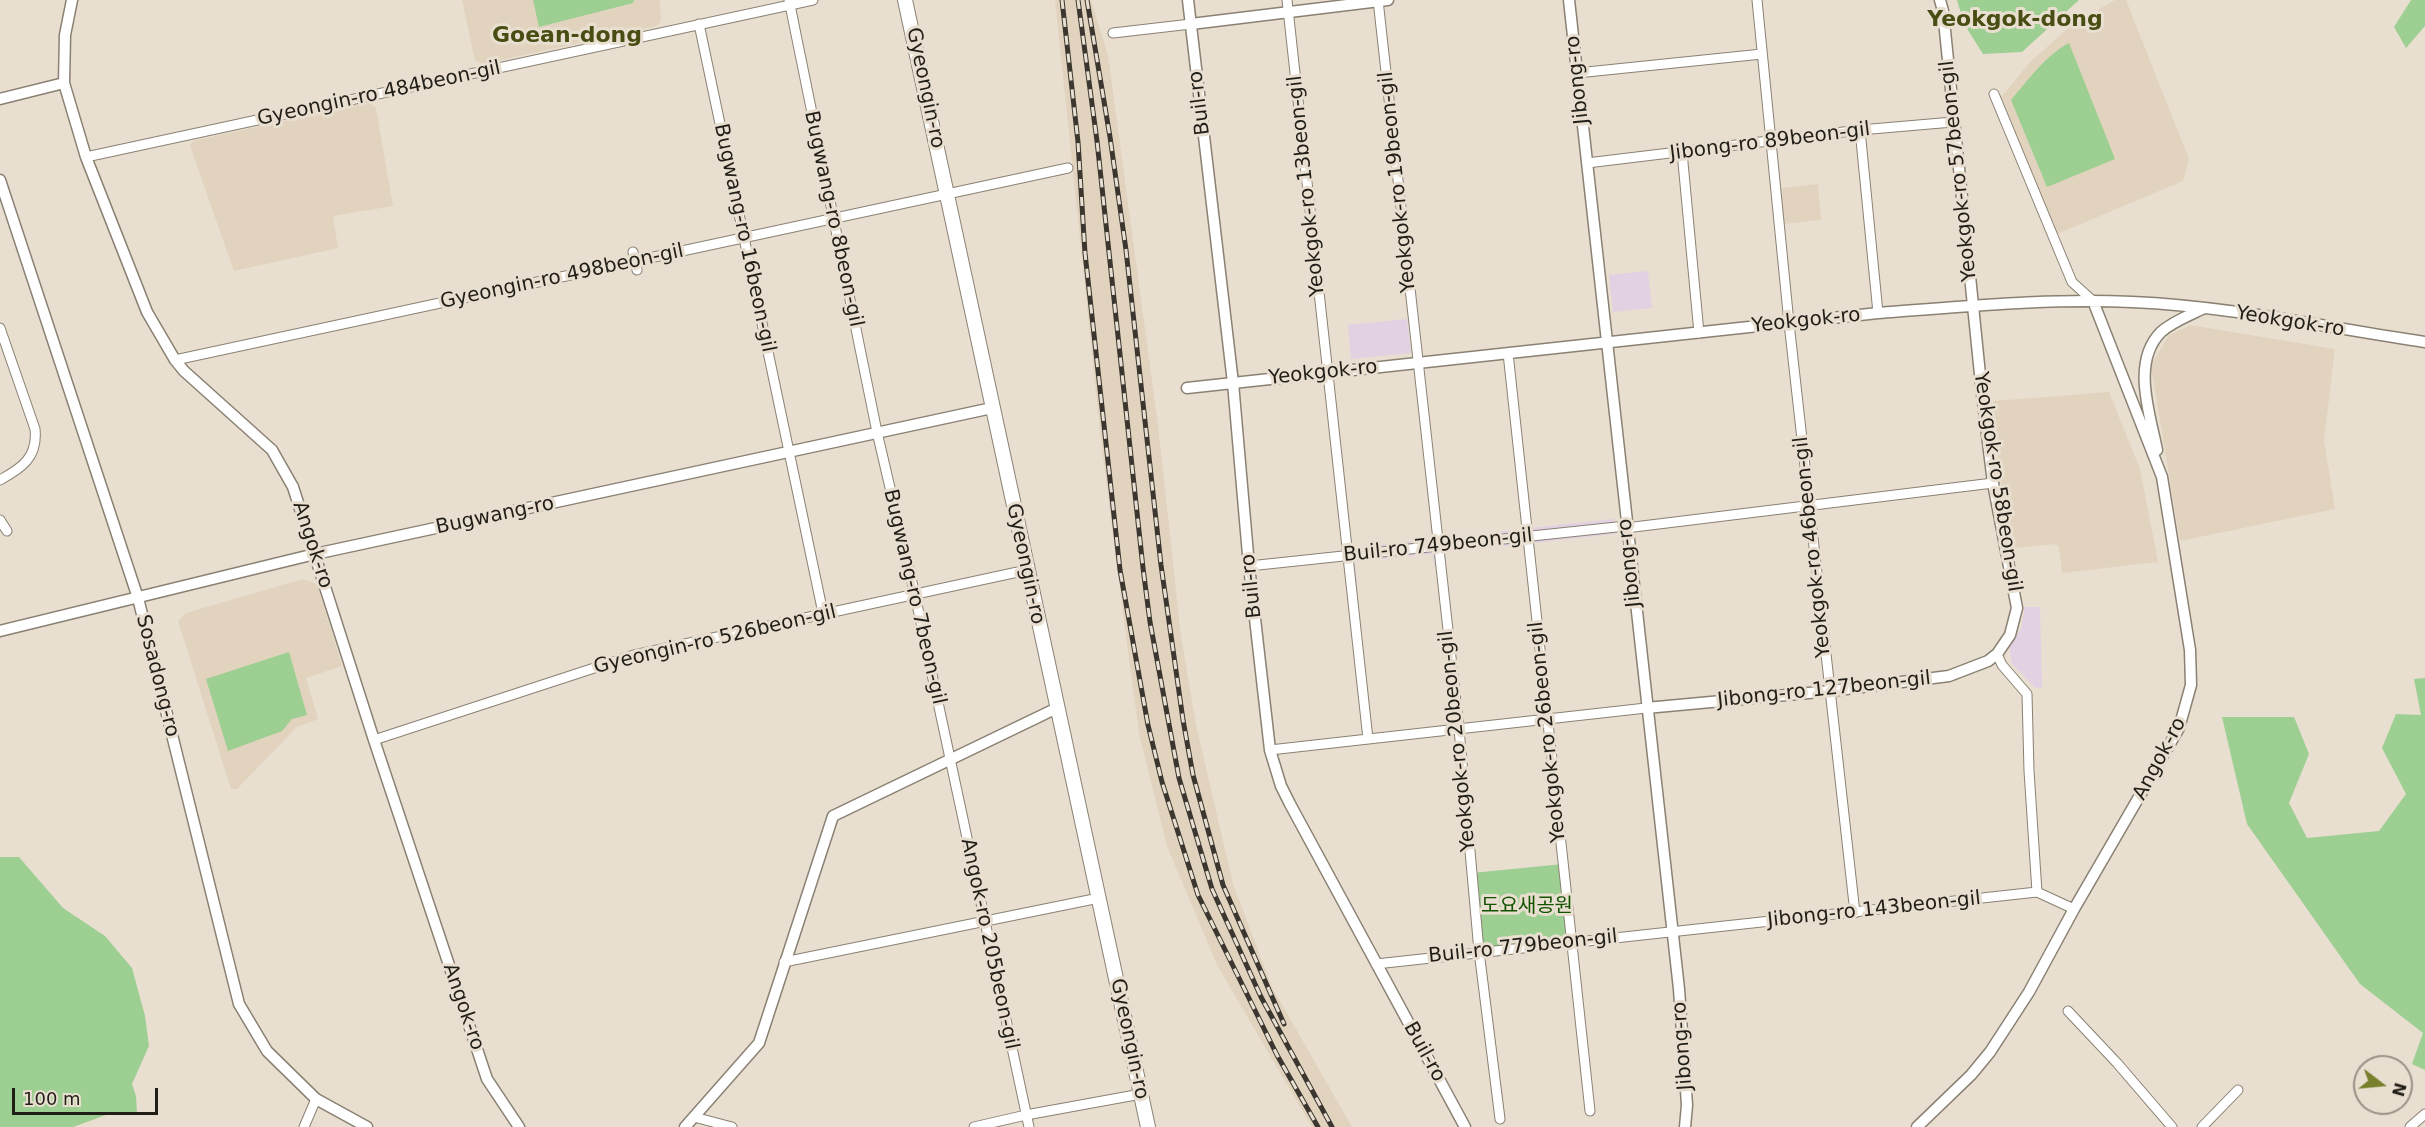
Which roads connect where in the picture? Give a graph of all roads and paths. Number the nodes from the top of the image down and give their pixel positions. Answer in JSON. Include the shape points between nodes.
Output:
{"nodes":[{"id":1,"x":72,"y":0,"type":"edge"},
{"id":2,"x":813,"y":0,"type":"edge"},
{"id":3,"x":905,"y":0,"type":"edge"},
{"id":4,"x":1188,"y":0,"type":"edge"},
{"id":5,"x":1381,"y":0,"type":"edge"},
{"id":6,"x":1569,"y":0,"type":"edge"},
{"id":7,"x":1757,"y":0,"type":"edge"},
{"id":8,"x":1940,"y":0,"type":"edge"},
{"id":9,"x":789,"y":3,"type":"edge"},
{"id":10,"x":1287,"y":5,"type":"edge"},
{"id":11,"x":699,"y":24,"type":"junction"},
{"id":12,"x":1191,"y":24,"type":"junction"},
{"id":13,"x":1113,"y":33,"type":"dead end"},
{"id":14,"x":1762,"y":54,"type":"junction"},
{"id":15,"x":1577,"y":73,"type":"junction"},
{"id":16,"x":64,"y":82,"type":"junction"},
{"id":17,"x":1994,"y":94,"type":"dead end"},
{"id":18,"x":0,"y":99,"type":"edge"},
{"id":19,"x":1953,"y":122,"type":"junction"},
{"id":20,"x":1860,"y":130,"type":"junction"},
{"id":21,"x":1770,"y":143,"type":"junction"},
{"id":22,"x":1682,"y":153,"type":"junction"},
{"id":23,"x":86,"y":157,"type":"junction"},
{"id":24,"x":1587,"y":163,"type":"junction"},
{"id":25,"x":1068,"y":168,"type":"dead end"},
{"id":26,"x":0,"y":180,"type":"edge"},
{"id":27,"x":948,"y":194,"type":"junction"},
{"id":28,"x":832,"y":218,"type":"junction"},
{"id":29,"x":744,"y":237,"type":"junction"},
{"id":30,"x":2093,"y":301,"type":"junction"},
{"id":31,"x":1973,"y":306,"type":"junction"},
{"id":32,"x":2203,"y":308,"type":"junction"},
{"id":33,"x":1878,"y":314,"type":"junction"},
{"id":34,"x":1789,"y":323,"type":"junction"},
{"id":35,"x":0,"y":328,"type":"edge"},
{"id":36,"x":1699,"y":333,"type":"junction"},
{"id":37,"x":2425,"y":342,"type":"edge"},
{"id":38,"x":1606,"y":343,"type":"junction"},
{"id":39,"x":1508,"y":353,"type":"junction"},
{"id":40,"x":175,"y":360,"type":"junction"},
{"id":41,"x":1418,"y":363,"type":"junction"},
{"id":42,"x":1328,"y":373,"type":"junction"},
{"id":43,"x":1233,"y":383,"type":"junction"},
{"id":44,"x":1186,"y":388,"type":"dead end"},
{"id":45,"x":992,"y":408,"type":"junction"},
{"id":46,"x":877,"y":432,"type":"junction"},
{"id":47,"x":790,"y":452,"type":"junction"},
{"id":48,"x":2162,"y":477,"type":"junction"},
{"id":49,"x":0,"y":480,"type":"edge"},
{"id":50,"x":1993,"y":483,"type":"junction"},
{"id":51,"x":1810,"y":506,"type":"junction"},
{"id":52,"x":0,"y":520,"type":"edge"},
{"id":53,"x":1626,"y":526,"type":"junction"},
{"id":54,"x":7,"y":531,"type":"dead end"},
{"id":55,"x":1527,"y":536,"type":"junction"},
{"id":56,"x":1438,"y":546,"type":"junction"},
{"id":57,"x":315,"y":554,"type":"junction"},
{"id":58,"x":1349,"y":555,"type":"junction"},
{"id":59,"x":1249,"y":566,"type":"junction"},
{"id":60,"x":1027,"y":570,"type":"junction"},
{"id":61,"x":915,"y":595,"type":"junction"},
{"id":62,"x":138,"y":598,"type":"junction"},
{"id":63,"x":824,"y":614,"type":"junction"},
{"id":64,"x":0,"y":631,"type":"edge"},
{"id":65,"x":1997,"y":654,"type":"junction"},
{"id":66,"x":1830,"y":691,"type":"junction"},
{"id":67,"x":1057,"y":708,"type":"junction"},
{"id":68,"x":1646,"y":708,"type":"junction"},
{"id":69,"x":1547,"y":719,"type":"junction"},
{"id":70,"x":1459,"y":729,"type":"junction"},
{"id":71,"x":1368,"y":739,"type":"junction"},
{"id":72,"x":374,"y":740,"type":"junction"},
{"id":73,"x":1270,"y":750,"type":"junction"},
{"id":74,"x":951,"y":761,"type":"junction"},
{"id":75,"x":2037,"y":892,"type":"junction"},
{"id":76,"x":1099,"y":898,"type":"junction"},
{"id":77,"x":2074,"y":909,"type":"junction"},
{"id":78,"x":1855,"y":913,"type":"junction"},
{"id":79,"x":984,"y":922,"type":"junction"},
{"id":80,"x":1671,"y":931,"type":"junction"},
{"id":81,"x":1571,"y":942,"type":"junction"},
{"id":82,"x":1479,"y":951,"type":"junction"},
{"id":83,"x":784,"y":962,"type":"junction"},
{"id":84,"x":1376,"y":964,"type":"junction"},
{"id":85,"x":2068,"y":1011,"type":"dead end"},
{"id":86,"x":2238,"y":1090,"type":"dead end"},
{"id":87,"x":1141,"y":1094,"type":"junction"},
{"id":88,"x":316,"y":1099,"type":"junction"},
{"id":89,"x":1590,"y":1111,"type":"dead end"},
{"id":90,"x":2425,"y":1114,"type":"edge"},
{"id":91,"x":1026,"y":1115,"type":"junction"},
{"id":92,"x":694,"y":1117,"type":"junction"},
{"id":93,"x":1500,"y":1119,"type":"dead end"},
{"id":94,"x":304,"y":1127,"type":"edge"},
{"id":95,"x":368,"y":1127,"type":"edge"},
{"id":96,"x":519,"y":1127,"type":"edge"},
{"id":97,"x":685,"y":1127,"type":"edge"},
{"id":98,"x":732,"y":1127,"type":"edge"},
{"id":99,"x":974,"y":1127,"type":"edge"},
{"id":100,"x":1029,"y":1127,"type":"edge"},
{"id":101,"x":1148,"y":1127,"type":"edge"},
{"id":102,"x":1465,"y":1127,"type":"edge"},
{"id":103,"x":1685,"y":1127,"type":"edge"},
{"id":104,"x":1917,"y":1127,"type":"edge"},
{"id":105,"x":2172,"y":1127,"type":"edge"},
{"id":106,"x":2202,"y":1127,"type":"edge"},
{"id":107,"x":2410,"y":1127,"type":"edge"}],
"edges":[{"from":1,"to":16,"type":"street","name":"Angok-ro","via":[[65,35]]},
{"from":2,"to":9,"type":"street","name":"Gyeongin-ro 484beon-gil"},
{"from":3,"to":27,"type":"main road","name":"Gyeongin-ro"},
{"from":4,"to":12,"type":"street","name":"Buil-ro"},
{"from":5,"to":10,"type":"street"},
{"from":5,"to":41,"type":"street","name":"Yeokgok-ro 19beon-gil"},
{"from":6,"to":15,"type":"street","name":"Jibong-ro"},
{"from":7,"to":14,"type":"street","name":"Yeokgok-ro 46beon-gil"},
{"from":8,"to":19,"type":"street","name":"Yeokgok-ro 57beon-gil"},
{"from":9,"to":11,"type":"street","name":"Gyeongin-ro 484beon-gil"},
{"from":9,"to":28,"type":"street","name":"Bugwang-ro 8beon-gil"},
{"from":10,"to":12,"type":"street"},
{"from":10,"to":42,"type":"street","name":"Yeokgok-ro 13beon-gil"},
{"from":11,"to":23,"type":"street","name":"Gyeongin-ro 484beon-gil"},
{"from":11,"to":29,"type":"street","name":"Bugwang-ro 16beon-gil"},
{"from":12,"to":13,"type":"street"},
{"from":12,"to":43,"type":"street","name":"Buil-ro"},
{"from":14,"to":15,"type":"street"},
{"from":14,"to":21,"type":"street","name":"Yeokgok-ro 46beon-gil"},
{"from":15,"to":24,"type":"street","name":"Jibong-ro"},
{"from":16,"to":18,"type":"street"},
{"from":16,"to":23,"type":"street","name":"Angok-ro"},
{"from":17,"to":30,"type":"street","via":[[2072,282]]},
{"from":19,"to":20,"type":"street","name":"Jibong-ro 89beon-gil"},
{"from":19,"to":31,"type":"street","name":"Yeokgok-ro 57beon-gil"},
{"from":20,"to":21,"type":"street","name":"Jibong-ro 89beon-gil"},
{"from":20,"to":33,"type":"street"},
{"from":21,"to":22,"type":"street","name":"Jibong-ro 89beon-gil"},
{"from":21,"to":34,"type":"street","name":"Yeokgok-ro 46beon-gil"},
{"from":22,"to":24,"type":"street","name":"Jibong-ro 89beon-gil"},
{"from":22,"to":36,"type":"street"},
{"from":23,"to":40,"type":"street","name":"Angok-ro","via":[[147,312]]},
{"from":24,"to":38,"type":"street","name":"Jibong-ro"},
{"from":25,"to":27,"type":"street","name":"Gyeongin-ro 498beon-gil"},
{"from":26,"to":62,"type":"street","name":"Sosadong-ro"},
{"from":27,"to":28,"type":"street","name":"Gyeongin-ro 498beon-gil"},
{"from":27,"to":45,"type":"main road","name":"Gyeongin-ro"},
{"from":28,"to":29,"type":"street","name":"Gyeongin-ro 498beon-gil"},
{"from":28,"to":46,"type":"street","name":"Bugwang-ro 8beon-gil"},
{"from":29,"to":40,"type":"street","name":"Gyeongin-ro 498beon-gil"},
{"from":29,"to":47,"type":"street","name":"Bugwang-ro 16beon-gil"},
{"from":30,"to":31,"type":"street","name":"Yeokgok-ro"},
{"from":30,"to":32,"type":"street","name":"Yeokgok-ro"},
{"from":30,"to":48,"type":"street","name":"Angok-ro"},
{"from":31,"to":33,"type":"street","name":"Yeokgok-ro"},
{"from":31,"to":50,"type":"street","name":"Yeokgok-ro 58beon-gil"},
{"from":32,"to":37,"type":"street","name":"Yeokgok-ro"},
{"from":32,"to":48,"type":"street","via":[[2161,332],[2146,359],[2145,390]]},
{"from":33,"to":34,"type":"street","name":"Yeokgok-ro"},
{"from":34,"to":36,"type":"street","name":"Yeokgok-ro"},
{"from":34,"to":51,"type":"street","name":"Yeokgok-ro 46beon-gil"},
{"from":35,"to":49,"type":"street","via":[[36,440],[24,465]]},
{"from":36,"to":38,"type":"street","name":"Yeokgok-ro"},
{"from":38,"to":39,"type":"street","name":"Yeokgok-ro"},
{"from":38,"to":53,"type":"street","name":"Jibong-ro"},
{"from":39,"to":41,"type":"street","name":"Yeokgok-ro"},
{"from":39,"to":55,"type":"street","name":"Yeokgok-ro 26beon-gil"},
{"from":40,"to":57,"type":"street","name":"Angok-ro","via":[[272,450],[293,487]]},
{"from":41,"to":42,"type":"street","name":"Yeokgok-ro"},
{"from":41,"to":56,"type":"street","name":"Yeokgok-ro 20beon-gil"},
{"from":42,"to":43,"type":"street","name":"Yeokgok-ro"},
{"from":42,"to":58,"type":"street","name":"Yeokgok-ro 13beon-gil"},
{"from":43,"to":44,"type":"street","name":"Yeokgok-ro"},
{"from":43,"to":59,"type":"street","name":"Buil-ro"},
{"from":45,"to":46,"type":"street","name":"Bugwang-ro"},
{"from":45,"to":60,"type":"main road","name":"Gyeongin-ro"},
{"from":46,"to":47,"type":"street","name":"Bugwang-ro"},
{"from":46,"to":61,"type":"street","name":"Bugwang-ro 7beon-gil"},
{"from":47,"to":57,"type":"street","name":"Bugwang-ro"},
{"from":47,"to":63,"type":"street","name":"Bugwang-ro 16beon-gil"},
{"from":48,"to":77,"type":"street","name":"Angok-ro","via":[[2190,650],[2191,685],[2179,728]]},
{"from":50,"to":51,"type":"street","name":"Buil-ro 749beon-gil"},
{"from":50,"to":65,"type":"street","name":"Yeokgok-ro 58beon-gil","via":[[2017,608],[2010,635]]},
{"from":51,"to":53,"type":"street","name":"Buil-ro 749beon-gil"},
{"from":51,"to":66,"type":"street","name":"Yeokgok-ro 46beon-gil"},
{"from":52,"to":54,"type":"street"},
{"from":53,"to":55,"type":"street","name":"Buil-ro 749beon-gil"},
{"from":53,"to":68,"type":"street","name":"Jibong-ro"},
{"from":55,"to":56,"type":"street","name":"Buil-ro 749beon-gil"},
{"from":55,"to":69,"type":"street","name":"Yeokgok-ro 26beon-gil"},
{"from":56,"to":58,"type":"street","name":"Buil-ro 749beon-gil"},
{"from":56,"to":70,"type":"street","name":"Yeokgok-ro 20beon-gil"},
{"from":57,"to":62,"type":"street","name":"Bugwang-ro"},
{"from":57,"to":72,"type":"street","name":"Angok-ro"},
{"from":58,"to":59,"type":"street","name":"Buil-ro 749beon-gil"},
{"from":58,"to":71,"type":"street","name":"Yeokgok-ro 13beon-gil"},
{"from":59,"to":73,"type":"street","name":"Buil-ro"},
{"from":60,"to":61,"type":"street","name":"Gyeongin-ro 526beon-gil"},
{"from":60,"to":67,"type":"main road","name":"Gyeongin-ro"},
{"from":61,"to":63,"type":"street","name":"Gyeongin-ro 526beon-gil"},
{"from":61,"to":74,"type":"street","name":"Bugwang-ro 7beon-gil"},
{"from":62,"to":64,"type":"street","name":"Bugwang-ro"},
{"from":62,"to":88,"type":"street","name":"Sosadong-ro","via":[[239,1004],[267,1052]]},
{"from":63,"to":72,"type":"street","name":"Gyeongin-ro 526beon-gil","via":[[634,655]]},
{"from":65,"to":66,"type":"street","name":"Jibong-ro 127beon-gil","via":[[1975,668],[1949,676]]},
{"from":65,"to":75,"type":"street","via":[[2027,694]]},
{"from":66,"to":68,"type":"street","name":"Jibong-ro 127beon-gil"},
{"from":66,"to":78,"type":"street","name":"Yeokgok-ro 46beon-gil"},
{"from":67,"to":74,"type":"street"},
{"from":67,"to":76,"type":"main road","name":"Gyeongin-ro"},
{"from":68,"to":69,"type":"street"},
{"from":68,"to":80,"type":"street","name":"Jibong-ro"},
{"from":69,"to":70,"type":"street"},
{"from":69,"to":81,"type":"street","name":"Yeokgok-ro 26beon-gil"},
{"from":70,"to":71,"type":"street"},
{"from":70,"to":82,"type":"street","name":"Yeokgok-ro 20beon-gil"},
{"from":71,"to":73,"type":"street"},
{"from":72,"to":96,"type":"street","name":"Angok-ro","via":[[487,1079]]},
{"from":73,"to":84,"type":"street","name":"Buil-ro","via":[[1281,786]]},
{"from":74,"to":79,"type":"street","name":"Angok-ro 205beon-gil"},
{"from":74,"to":83,"type":"street","via":[[833,816]]},
{"from":75,"to":77,"type":"street"},
{"from":75,"to":78,"type":"street","name":"Jibong-ro 143beon-gil"},
{"from":76,"to":79,"type":"street"},
{"from":76,"to":87,"type":"main road","name":"Gyeongin-ro"},
{"from":77,"to":104,"type":"street","name":"Angok-ro","via":[[2029,992],[1990,1052]]},
{"from":78,"to":80,"type":"street","name":"Jibong-ro 143beon-gil"},
{"from":79,"to":83,"type":"street"},
{"from":79,"to":91,"type":"street","name":"Angok-ro 205beon-gil"},
{"from":80,"to":81,"type":"street","name":"Buil-ro 779beon-gil"},
{"from":80,"to":103,"type":"street","name":"Jibong-ro","via":[[1684,1044]]},
{"from":81,"to":82,"type":"street","name":"Buil-ro 779beon-gil"},
{"from":81,"to":89,"type":"street","name":"Yeokgok-ro 26beon-gil"},
{"from":82,"to":84,"type":"street","name":"Buil-ro 779beon-gil"},
{"from":82,"to":93,"type":"street","name":"Yeokgok-ro 20beon-gil"},
{"from":83,"to":92,"type":"street","via":[[759,1043]]},
{"from":84,"to":102,"type":"street","name":"Buil-ro"},
{"from":85,"to":105,"type":"street"},
{"from":86,"to":106,"type":"street"},
{"from":87,"to":91,"type":"street"},
{"from":87,"to":101,"type":"main road","name":"Gyeongin-ro"},
{"from":88,"to":94,"type":"street"},
{"from":88,"to":95,"type":"street","name":"Sosadong-ro"},
{"from":90,"to":107,"type":"street"},
{"from":91,"to":99,"type":"street"},
{"from":91,"to":100,"type":"street","name":"Angok-ro 205beon-gil"},
{"from":92,"to":97,"type":"street"},
{"from":92,"to":98,"type":"street"}]}
